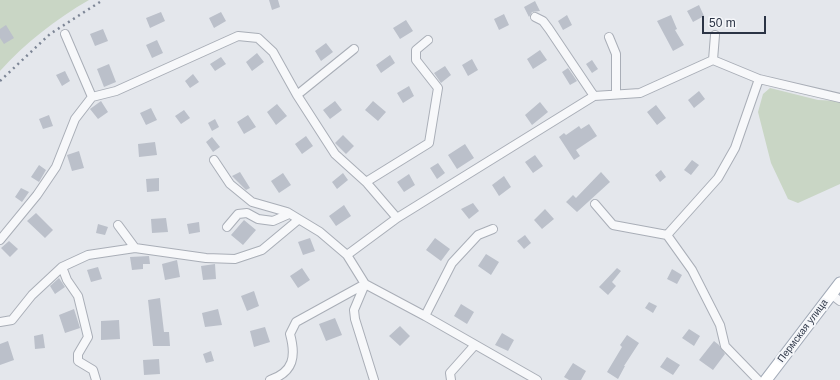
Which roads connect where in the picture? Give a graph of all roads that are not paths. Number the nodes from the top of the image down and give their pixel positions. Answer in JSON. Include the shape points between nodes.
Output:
{"nodes":[{"id":1,"x":535,"y":17,"type":"dead end"},
{"id":2,"x":65,"y":34,"type":"dead end"},
{"id":3,"x":715,"y":35,"type":"dead end"},
{"id":4,"x":609,"y":36,"type":"dead end"},
{"id":5,"x":428,"y":40,"type":"dead end"},
{"id":6,"x":354,"y":49,"type":"dead end"},
{"id":7,"x":713,"y":60,"type":"junction"},
{"id":8,"x":759,"y":79,"type":"junction"},
{"id":9,"x":616,"y":94,"type":"junction"},
{"id":10,"x":296,"y":95,"type":"junction"},
{"id":11,"x":594,"y":96,"type":"junction"},
{"id":12,"x":92,"y":97,"type":"junction"},
{"id":13,"x":840,"y":98,"type":"edge"},
{"id":14,"x":214,"y":160,"type":"dead end"},
{"id":15,"x":366,"y":182,"type":"junction"},
{"id":16,"x":596,"y":204,"type":"dead end"},
{"id":17,"x":289,"y":214,"type":"junction"},
{"id":18,"x":397,"y":218,"type":"junction"},
{"id":19,"x":298,"y":220,"type":"junction"},
{"id":20,"x":118,"y":225,"type":"dead end"},
{"id":21,"x":227,"y":227,"type":"dead end"},
{"id":22,"x":493,"y":229,"type":"dead end"},
{"id":23,"x":667,"y":235,"type":"junction"},
{"id":24,"x":0,"y":240,"type":"edge"},
{"id":25,"x":135,"y":248,"type":"junction"},
{"id":26,"x":347,"y":255,"type":"junction"},
{"id":27,"x":62,"y":267,"type":"junction"},
{"id":28,"x":840,"y":282,"type":"edge"},
{"id":29,"x":365,"y":284,"type":"junction"},
{"id":30,"x":831,"y":294,"type":"junction"},
{"id":31,"x":840,"y":301,"type":"edge"},
{"id":32,"x":425,"y":316,"type":"junction"},
{"id":33,"x":0,"y":322,"type":"edge"},
{"id":34,"x":474,"y":346,"type":"junction"},
{"id":35,"x":96,"y":380,"type":"edge"},
{"id":36,"x":270,"y":380,"type":"edge"},
{"id":37,"x":374,"y":380,"type":"edge"},
{"id":38,"x":451,"y":380,"type":"edge"},
{"id":39,"x":537,"y":380,"type":"edge"},
{"id":40,"x":758,"y":380,"type":"edge"},
{"id":41,"x":766,"y":380,"type":"edge"}],
"edges":[{"from":1,"to":11,"type":"street","via":[[549,29]]},
{"from":2,"to":12,"type":"street"},
{"from":3,"to":7,"type":"street"},
{"from":4,"to":9,"type":"street","via":[[616,54]]},
{"from":5,"to":15,"type":"street","via":[[416,50],[416,60],[438,88],[429,143]]},
{"from":6,"to":10,"type":"street"},
{"from":7,"to":8,"type":"street"},
{"from":7,"to":9,"type":"street","via":[[640,92]]},
{"from":8,"to":13,"type":"street"},
{"from":8,"to":23,"type":"street","via":[[736,148],[721,172]]},
{"from":9,"to":11,"type":"street"},
{"from":10,"to":12,"type":"street","via":[[272,52],[258,38],[238,36],[116,92]]},
{"from":10,"to":15,"type":"street","via":[[335,154]]},
{"from":11,"to":18,"type":"street"},
{"from":12,"to":24,"type":"street","via":[[75,120],[56,167]]},
{"from":14,"to":17,"type":"street","via":[[230,184],[252,202]]},
{"from":15,"to":18,"type":"street"},
{"from":16,"to":23,"type":"street","via":[[613,225]]},
{"from":17,"to":19,"type":"street"},
{"from":17,"to":21,"type":"street","via":[[273,221],[258,219],[248,212],[238,214]]},
{"from":18,"to":26,"type":"street"},
{"from":19,"to":25,"type":"street","via":[[262,250],[235,259],[206,258]]},
{"from":19,"to":26,"type":"street","via":[[320,232]]},
{"from":20,"to":25,"type":"street"},
{"from":22,"to":32,"type":"street","via":[[478,234],[452,263]]},
{"from":23,"to":40,"type":"street","via":[[696,277],[720,325],[725,346]]},
{"from":25,"to":27,"type":"street","via":[[88,255]]},
{"from":26,"to":29,"type":"street"},
{"from":27,"to":33,"type":"street","via":[[32,295],[12,320]]},
{"from":27,"to":35,"type":"street","via":[[78,296],[88,337],[78,354],[78,361],[93,370]]},
{"from":28,"to":30,"type":"main road","name":"Пермская улица"},
{"from":29,"to":32,"type":"street"},
{"from":29,"to":36,"type":"street","via":[[296,322],[290,334],[294,349],[289,367],[279,377]]},
{"from":29,"to":37,"type":"street","via":[[354,310]]},
{"from":30,"to":31,"type":"street"},
{"from":30,"to":41,"type":"main road","name":"Пермская улица"},
{"from":32,"to":34,"type":"street"},
{"from":34,"to":38,"type":"street","via":[[450,373]]},
{"from":34,"to":39,"type":"street"}]}
